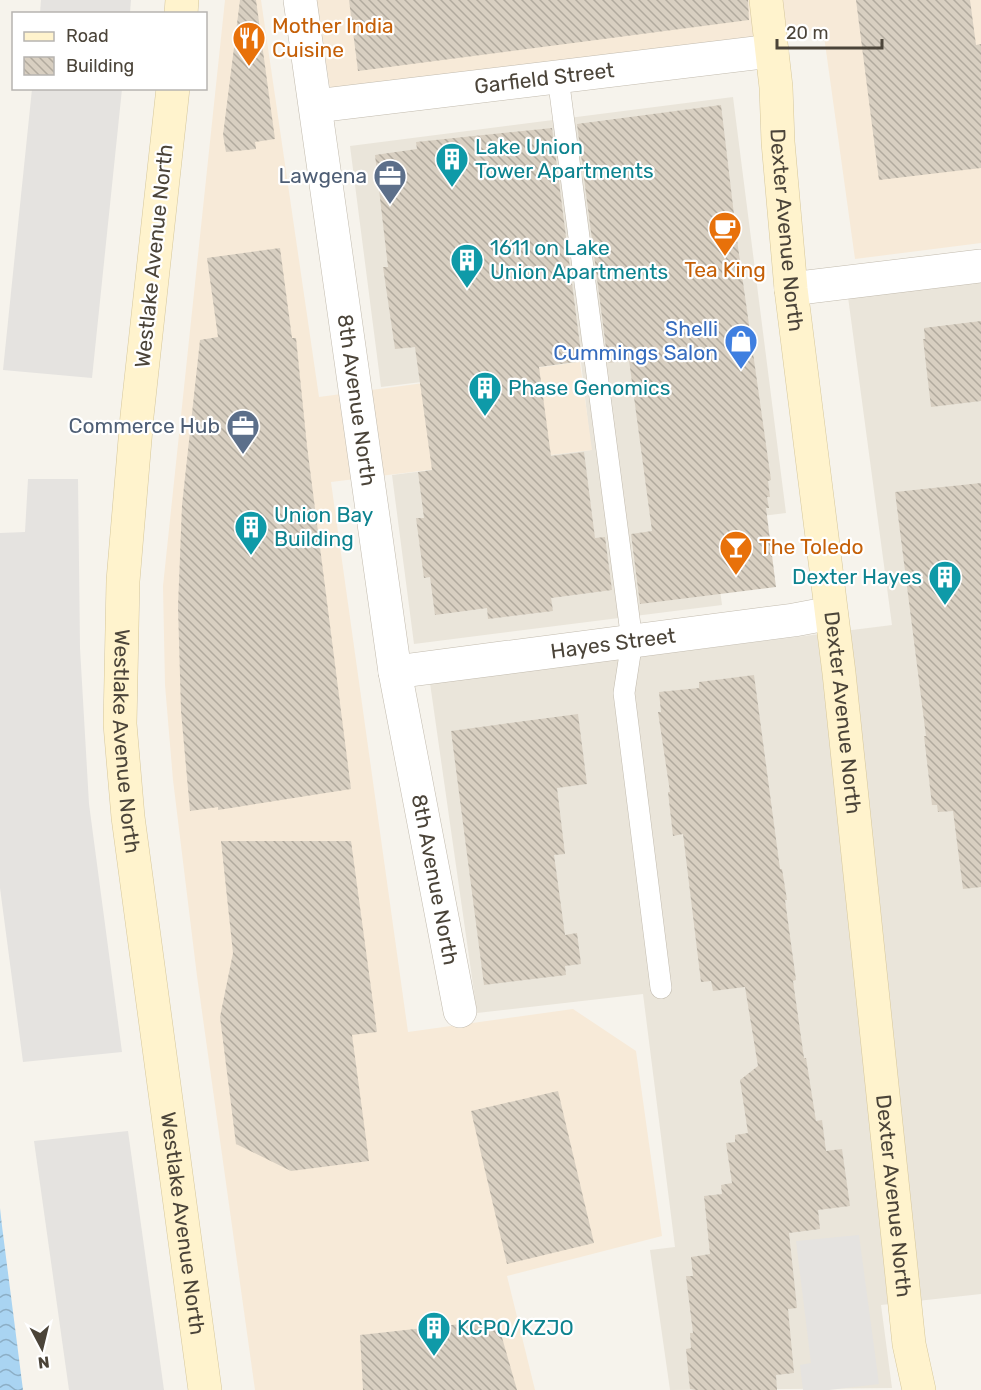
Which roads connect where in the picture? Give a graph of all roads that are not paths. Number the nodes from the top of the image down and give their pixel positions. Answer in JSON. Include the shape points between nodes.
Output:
{"nodes":[{"id":1,"x":300,"y":0,"type":"edge"},
{"id":2,"x":766,"y":0,"type":"edge"},
{"id":3,"x":772,"y":51,"type":"junction"},
{"id":4,"x":558,"y":77,"type":"junction"},
{"id":5,"x":173,"y":90,"type":"edge"},
{"id":6,"x":316,"y":106,"type":"junction"},
{"id":7,"x":981,"y":266,"type":"edge"},
{"id":8,"x":791,"y":289,"type":"junction"},
{"id":9,"x":831,"y":613,"type":"junction"},
{"id":10,"x":632,"y":642,"type":"junction"},
{"id":11,"x":395,"y":672,"type":"junction"},
{"id":12,"x":661,"y":988,"type":"dead end"},
{"id":13,"x":460,"y":1011,"type":"dead end"},
{"id":14,"x":205,"y":1390,"type":"edge"},
{"id":15,"x":919,"y":1390,"type":"edge"}],
"edges":[{"from":1,"to":6,"type":"street","name":"8th Avenue North"},
{"from":2,"to":3,"type":"main road","name":"Dexter Avenue North"},
{"from":3,"to":4,"type":"street","name":"Garfield Street"},
{"from":3,"to":8,"type":"main road","name":"Dexter Avenue North"},
{"from":4,"to":6,"type":"street","name":"Garfield Street"},
{"from":4,"to":10,"type":"lane"},
{"from":5,"to":14,"type":"main road","name":"Westlake Avenue North","via":[[123,581],[120,724],[128,817]]},
{"from":6,"to":11,"type":"street","name":"8th Avenue North"},
{"from":7,"to":8,"type":"street"},
{"from":8,"to":9,"type":"main road","name":"Dexter Avenue North"},
{"from":9,"to":10,"type":"street","name":"Hayes Street"},
{"from":9,"to":15,"type":"main road","name":"Dexter Avenue North","via":[[908,1332]]},
{"from":10,"to":11,"type":"street","name":"Hayes Street"},
{"from":10,"to":12,"type":"lane","via":[[624,693]]},
{"from":11,"to":13,"type":"street","name":"8th Avenue North"}]}
